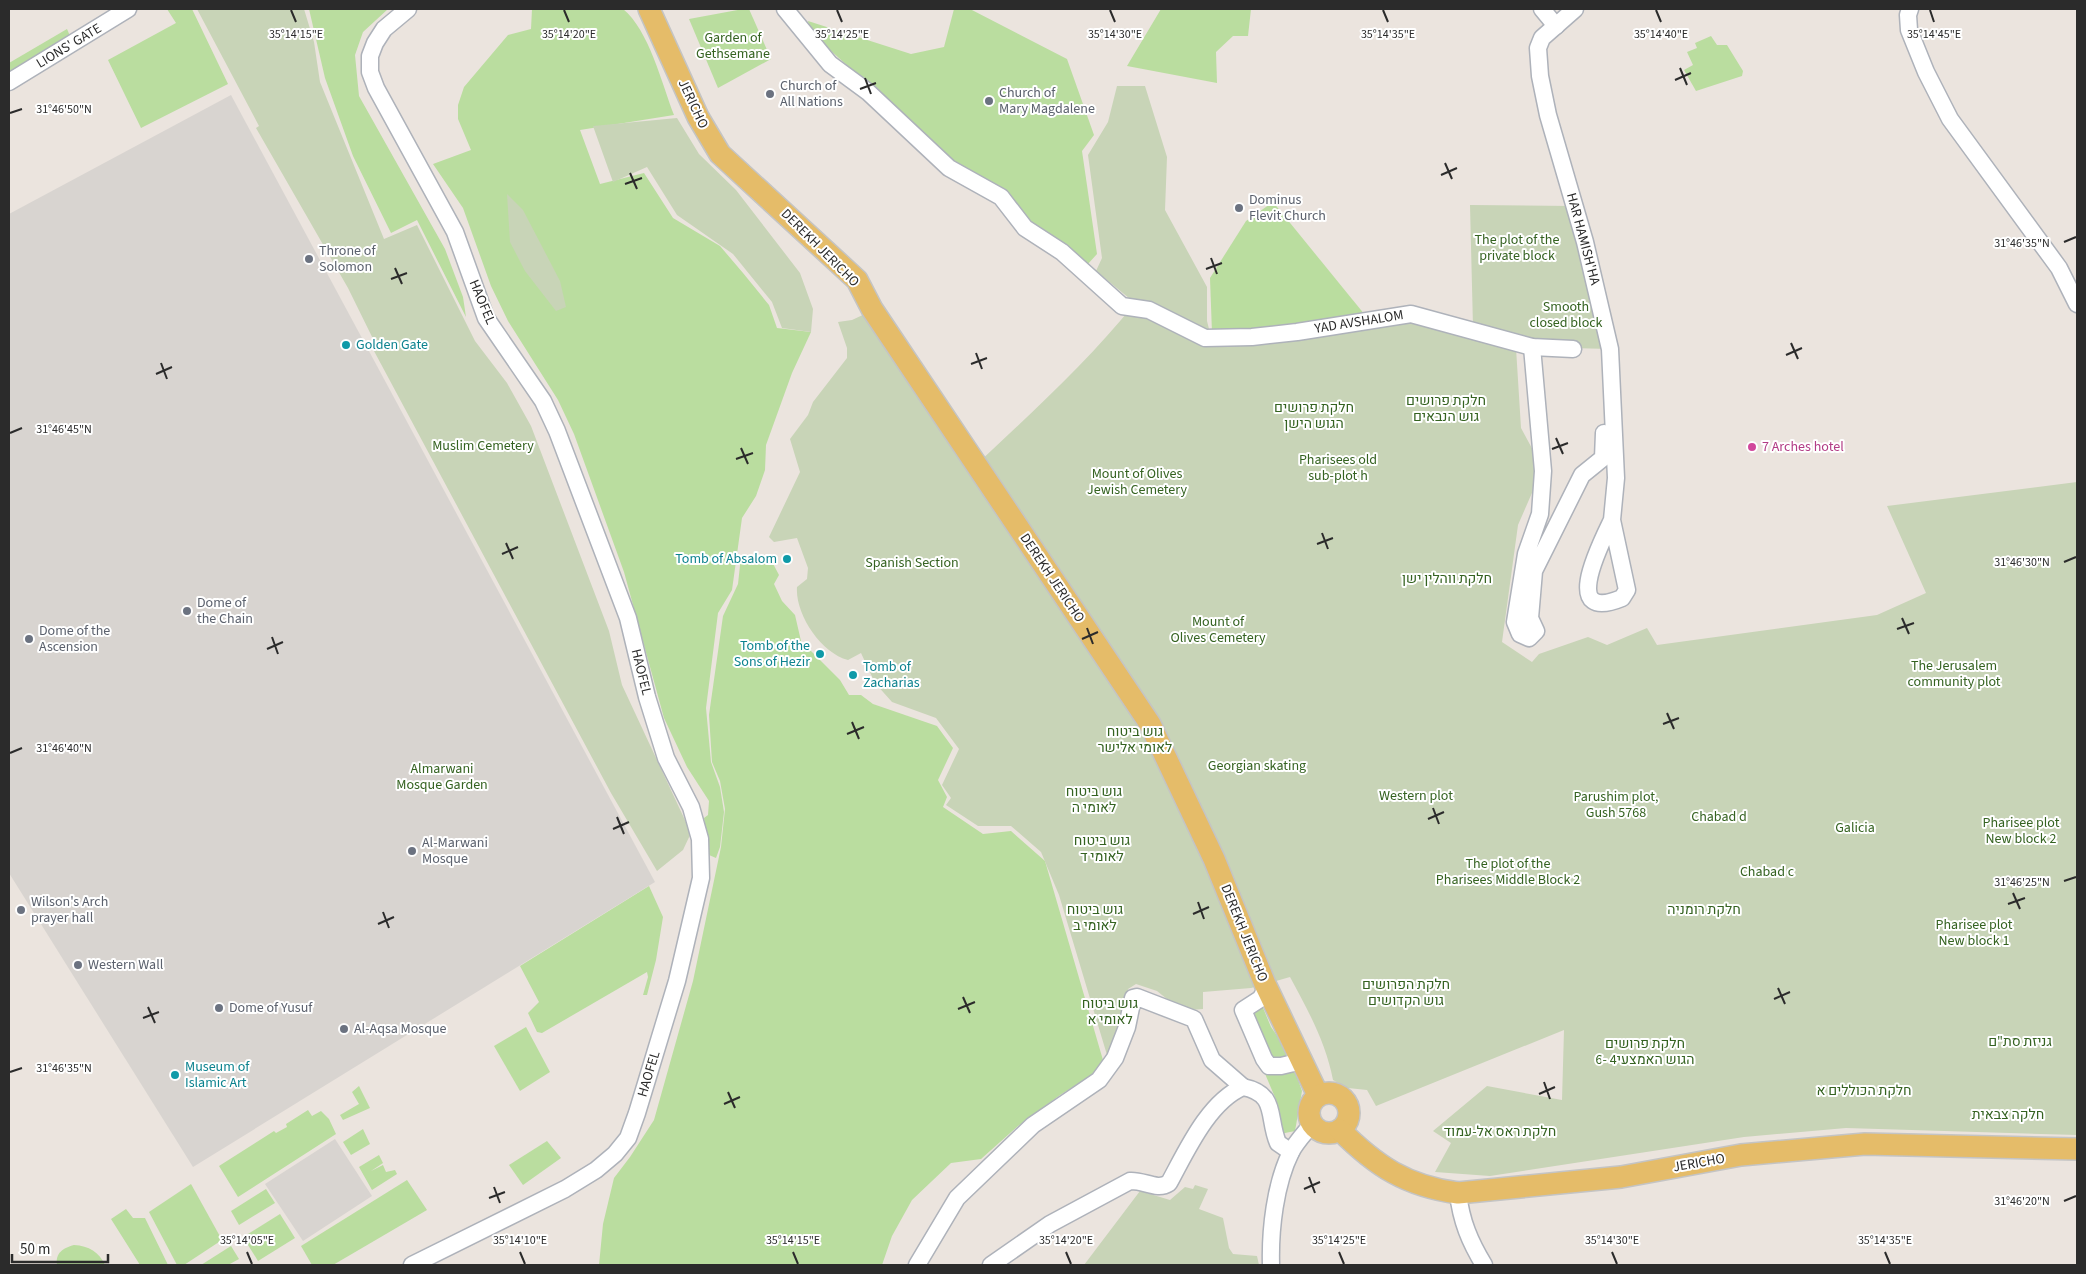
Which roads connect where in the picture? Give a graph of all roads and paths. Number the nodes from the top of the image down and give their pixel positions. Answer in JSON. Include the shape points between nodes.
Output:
{"nodes":[{"id":1,"x":128,"y":9,"type":"edge"},
{"id":2,"x":408,"y":9,"type":"edge"},
{"id":3,"x":649,"y":9,"type":"edge"},
{"id":4,"x":654,"y":9,"type":"edge"},
{"id":5,"x":662,"y":9,"type":"edge"},
{"id":6,"x":785,"y":9,"type":"edge"},
{"id":7,"x":1542,"y":9,"type":"edge"},
{"id":8,"x":1575,"y":9,"type":"edge"},
{"id":9,"x":1910,"y":9,"type":"edge"},
{"id":10,"x":1556,"y":26,"type":"junction"},
{"id":11,"x":9,"y":82,"type":"edge"},
{"id":12,"x":756,"y":187,"type":"joint"},
{"id":13,"x":2077,"y":304,"type":"edge"},
{"id":14,"x":1532,"y":346,"type":"junction"},
{"id":15,"x":1573,"y":349,"type":"dead end"},
{"id":16,"x":1610,"y":349,"type":"junction"},
{"id":17,"x":1612,"y":520,"type":"dead end"},
{"id":18,"x":1267,"y":988,"type":"junction"},
{"id":19,"x":1302,"y":1061,"type":"junction"},
{"id":20,"x":1243,"y":1088,"type":"junction"},
{"id":21,"x":1318,"y":1095,"type":"junction"},
{"id":22,"x":1312,"y":1124,"type":"junction"},
{"id":23,"x":1340,"y":1130,"type":"junction"},
{"id":24,"x":2077,"y":1149,"type":"edge"},
{"id":25,"x":1291,"y":1152,"type":"junction"},
{"id":26,"x":1458,"y":1194,"type":"junction"},
{"id":27,"x":412,"y":1265,"type":"edge"},
{"id":28,"x":917,"y":1265,"type":"edge"},
{"id":29,"x":991,"y":1265,"type":"edge"},
{"id":30,"x":1271,"y":1265,"type":"edge"},
{"id":31,"x":1484,"y":1265,"type":"edge"}],
"edges":[{"from":1,"to":11,"type":"street","name":"LIONS' GATE"},
{"from":2,"to":27,"type":"street","name":"HAOFEL","via":[[384,29],[375,43],[370,56],[370,72],[396,128],[455,232],[486,318],[543,402],[557,431],[628,618],[666,758],[691,807],[700,839],[701,878],[677,981],[628,1138],[596,1170],[565,1189]]},
{"from":3,"to":12,"type":"main road","name":"JERICHO","via":[[710,139],[734,169]]},
{"from":4,"to":5,"type":"street"},
{"from":6,"to":14,"type":"street","name":"YAD AVSHALOM","via":[[830,64],[868,92],[949,168],[1001,197],[1025,228],[1062,252],[1122,306],[1149,310],[1205,338],[1297,332],[1411,314]]},
{"from":7,"to":10,"type":"street"},
{"from":8,"to":10,"type":"street","name":"HAR HAMISH'HA"},
{"from":9,"to":13,"type":"street","via":[[1909,30],[1950,119],[2059,268]]},
{"from":10,"to":16,"type":"street","name":"HAR HAMISH'HA","via":[[1542,38],[1538,48],[1540,76]]},
{"from":12,"to":18,"type":"main road","name":"DEREKH JERICHO","via":[[857,280],[872,309],[1150,724],[1214,859]]},
{"from":14,"to":15,"type":"street","name":"YAD AVSHALOM"},
{"from":14,"to":16,"type":"street","via":[[1543,471],[1540,514],[1526,554],[1515,622],[1520,634],[1529,638],[1536,631],[1530,618],[1534,571],[1582,475],[1603,458],[1606,370]]},
{"from":16,"to":17,"type":"street","name":"HAR HAMISH'HA","via":[[1616,478]]},
{"from":18,"to":19,"type":"main road","name":"DEREKH JERICHO"},
{"from":18,"to":19,"type":"street","via":[[1260,999],[1243,1010],[1264,1059],[1269,1066]]},
{"from":19,"to":21,"type":"main road","name":"DEREKH JERICHO"},
{"from":20,"to":25,"type":"street","via":[[1260,1093],[1270,1102],[1278,1143]]},
{"from":20,"to":28,"type":"street","via":[[1212,1060],[1194,1019],[1137,996],[1133,998],[1127,1027],[1115,1058],[1099,1080],[1033,1125],[957,1198]]},
{"from":20,"to":29,"type":"street","via":[[1224,1099],[1199,1129],[1169,1183],[1158,1186],[1130,1180],[1050,1224]]},
{"from":21,"to":22,"type":"main road","via":[[1308,1112]]},
{"from":21,"to":23,"type":"main road","via":[[1338,1094],[1348,1104],[1348,1121]]},
{"from":22,"to":23,"type":"main road","via":[[1328,1133]]},
{"from":22,"to":25,"type":"street"},
{"from":23,"to":26,"type":"main road","name":"JERICHO","via":[[1378,1165],[1402,1179],[1432,1190]]},
{"from":24,"to":26,"type":"main road","name":"JERICHO","via":[[1865,1144],[1741,1155],[1620,1176]]},
{"from":25,"to":30,"type":"street","via":[[1277,1196]]},
{"from":26,"to":31,"type":"street","via":[[1465,1229]]}]}
